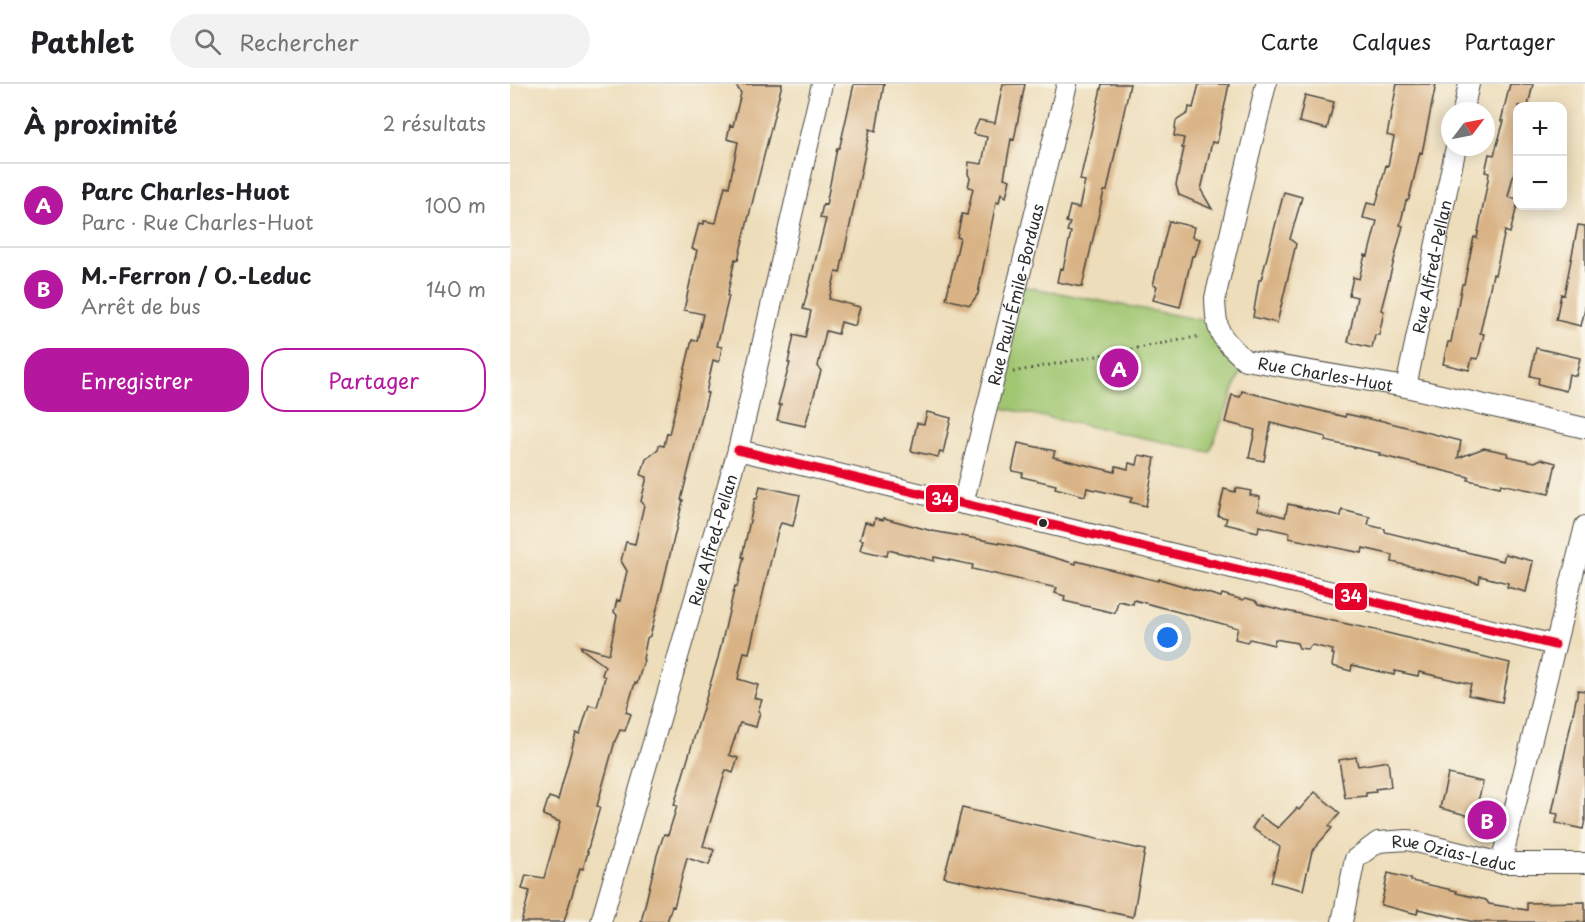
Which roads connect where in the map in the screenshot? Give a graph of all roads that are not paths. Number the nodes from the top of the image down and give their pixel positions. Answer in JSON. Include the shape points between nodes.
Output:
{"nodes":[{"id":1,"x":822,"y":84,"type":"edge"},
{"id":2,"x":1067,"y":84,"type":"edge"},
{"id":3,"x":1266,"y":84,"type":"edge"},
{"id":4,"x":1469,"y":84,"type":"edge"},
{"id":5,"x":1465,"y":102,"type":"edge"},
{"id":6,"x":1454,"y":156,"type":"edge"},
{"id":7,"x":1406,"y":387,"type":"junction"},
{"id":8,"x":1585,"y":428,"type":"edge"},
{"id":9,"x":738,"y":450,"type":"junction"},
{"id":10,"x":963,"y":504,"type":"junction"},
{"id":11,"x":1585,"y":526,"type":"edge"},
{"id":12,"x":1555,"y":645,"type":"junction"},
{"id":13,"x":1501,"y":862,"type":"junction"},
{"id":14,"x":1585,"y":863,"type":"edge"},
{"id":15,"x":601,"y":922,"type":"edge"},
{"id":16,"x":1342,"y":922,"type":"edge"}],
"edges":[{"from":1,"to":9,"type":"street","name":"Rue Alfred-Pellan"},
{"from":2,"to":10,"type":"street","name":"Rue Paul-Émile-Borduas"},
{"from":3,"to":7,"type":"street","name":"Rue Charles-Huot","via":[[1215,298],[1216,323],[1225,342],[1245,360]]},
{"from":4,"to":5,"type":"street"},
{"from":6,"to":7,"type":"street","name":"Rue Alfred-Pellan"},
{"from":7,"to":8,"type":"street","name":"Rue Charles-Huot"},
{"from":9,"to":10,"type":"street"},
{"from":9,"to":15,"type":"street","name":"Rue Alfred-Pellan"},
{"from":10,"to":12,"type":"street"},
{"from":11,"to":12,"type":"street"},
{"from":12,"to":13,"type":"street"},
{"from":13,"to":14,"type":"street","name":"Rue Ozias-Leduc"},
{"from":13,"to":16,"type":"street","name":"Rue Ozias-Leduc","via":[[1408,840],[1378,842],[1355,859]]}]}
